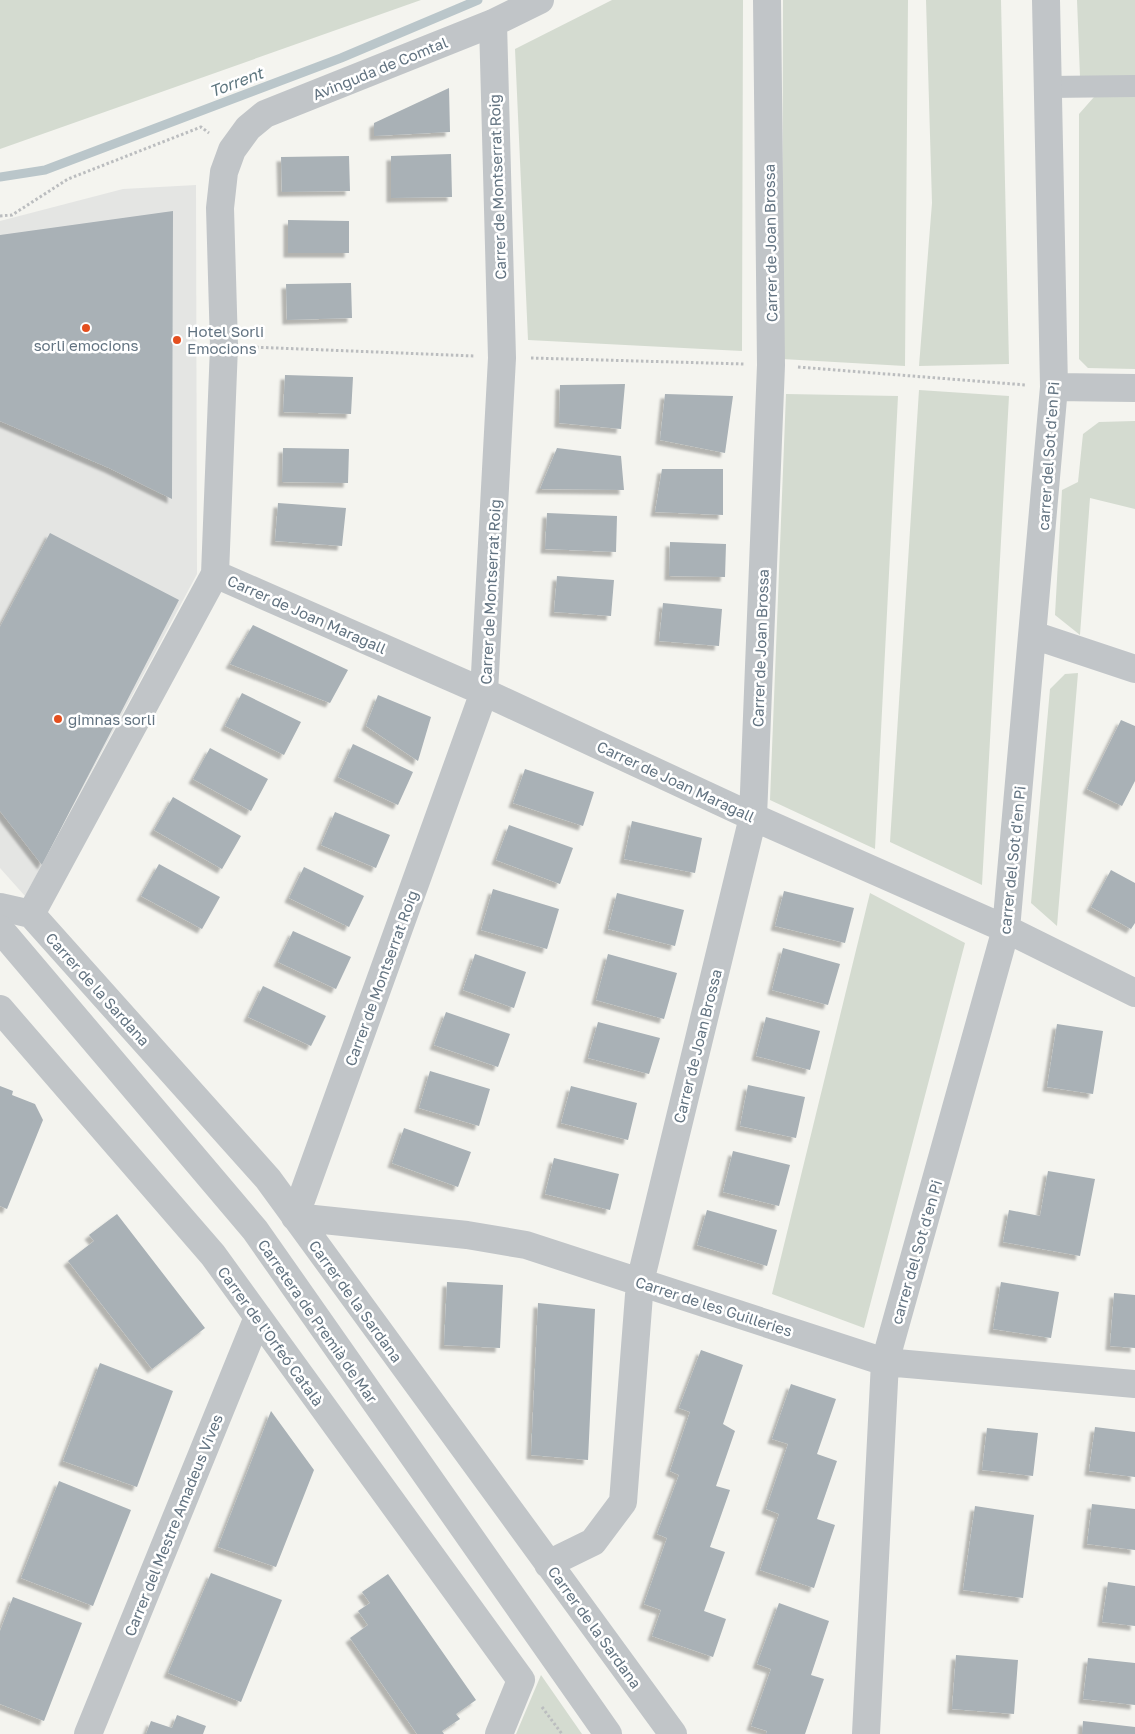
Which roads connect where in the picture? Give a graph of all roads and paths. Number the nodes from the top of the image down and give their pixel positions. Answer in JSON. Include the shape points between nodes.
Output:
{"nodes":[{"id":1,"x":540,"y":0,"type":"edge"},
{"id":2,"x":767,"y":0,"type":"edge"},
{"id":3,"x":1046,"y":0,"type":"edge"},
{"id":4,"x":493,"y":23,"type":"junction"},
{"id":5,"x":1135,"y":86,"type":"edge"},
{"id":6,"x":1048,"y":87,"type":"junction"},
{"id":7,"x":232,"y":150,"type":"junction"},
{"id":8,"x":0,"y":216,"type":"edge"},
{"id":9,"x":224,"y":346,"type":"junction"},
{"id":10,"x":502,"y":358,"type":"junction"},
{"id":11,"x":772,"y":365,"type":"junction"},
{"id":12,"x":1054,"y":387,"type":"junction"},
{"id":13,"x":1135,"y":388,"type":"edge"},
{"id":14,"x":214,"y":574,"type":"junction"},
{"id":15,"x":1033,"y":635,"type":"junction"},
{"id":16,"x":1135,"y":669,"type":"edge"},
{"id":17,"x":484,"y":692,"type":"junction"},
{"id":18,"x":753,"y":817,"type":"junction"},
{"id":19,"x":0,"y":907,"type":"edge"},
{"id":20,"x":31,"y":914,"type":"junction"},
{"id":21,"x":0,"y":929,"type":"edge"},
{"id":22,"x":1006,"y":929,"type":"junction"},
{"id":23,"x":1135,"y":993,"type":"edge"},
{"id":24,"x":0,"y":1009,"type":"edge"},
{"id":25,"x":295,"y":1217,"type":"junction"},
{"id":26,"x":640,"y":1282,"type":"junction"},
{"id":27,"x":258,"y":1317,"type":"junction"},
{"id":28,"x":885,"y":1362,"type":"junction"},
{"id":29,"x":1135,"y":1384,"type":"edge"},
{"id":30,"x":548,"y":1564,"type":"junction"},
{"id":31,"x":88,"y":1734,"type":"edge"},
{"id":32,"x":499,"y":1734,"type":"edge"},
{"id":33,"x":608,"y":1734,"type":"edge"},
{"id":34,"x":673,"y":1734,"type":"edge"},
{"id":35,"x":866,"y":1734,"type":"edge"}],
"edges":[{"from":1,"to":4,"type":"street","name":"Avinguda de Comtal"},
{"from":2,"to":11,"type":"street","name":"Carrer de Joan Brossa"},
{"from":3,"to":6,"type":"street","name":"carrer del Sot d'en Pi"},
{"from":4,"to":7,"type":"street","name":"Avinguda de Comtal","via":[[264,114],[248,128]]},
{"from":4,"to":10,"type":"street","name":"Carrer de Montserrat Roig"},
{"from":5,"to":6,"type":"street"},
{"from":6,"to":12,"type":"street","name":"carrer del Sot d'en Pi"},
{"from":7,"to":8,"type":"path","via":[[201,128],[68,179],[12,215]]},
{"from":7,"to":9,"type":"street","name":"Avinguda de Comtal","via":[[224,172],[220,208]]},
{"from":9,"to":10,"type":"path"},
{"from":9,"to":14,"type":"street","name":"Avinguda de Comtal"},
{"from":10,"to":11,"type":"path"},
{"from":10,"to":17,"type":"street","name":"Carrer de Montserrat Roig"},
{"from":11,"to":12,"type":"path"},
{"from":11,"to":18,"type":"street","name":"Carrer de Joan Brossa"},
{"from":12,"to":13,"type":"street"},
{"from":12,"to":15,"type":"street","name":"carrer del Sot d'en Pi"},
{"from":14,"to":17,"type":"street","name":"Carrer de Joan Maragall"},
{"from":14,"to":20,"type":"street"},
{"from":15,"to":16,"type":"street"},
{"from":15,"to":22,"type":"street","name":"carrer del Sot d'en Pi"},
{"from":17,"to":18,"type":"street","name":"Carrer de Joan Maragall"},
{"from":17,"to":25,"type":"street","name":"Carrer de Montserrat Roig"},
{"from":18,"to":22,"type":"street","name":"Carrer de Joan Maragall"},
{"from":18,"to":26,"type":"street","name":"Carrer de Joan Brossa"},
{"from":19,"to":20,"type":"street"},
{"from":20,"to":25,"type":"street","name":"Carrer de la Sardana","via":[[268,1179]]},
{"from":21,"to":33,"type":"street","name":"Carretera de Premià de Mar","via":[[255,1230]]},
{"from":22,"to":23,"type":"street","name":"Carrer de Joan Maragall"},
{"from":22,"to":28,"type":"street","name":"carrer del Sot d'en Pi"},
{"from":24,"to":27,"type":"street","name":"Carrer de l'Orfeó Català","via":[[213,1255]]},
{"from":25,"to":26,"type":"street","name":"Carrer de les Guilleries","via":[[468,1234],[526,1245]]},
{"from":25,"to":30,"type":"street","name":"Carrer de la Sardana"},
{"from":26,"to":28,"type":"street","name":"Carrer de les Guilleries"},
{"from":26,"to":30,"type":"street","name":"Carrer de Joan Brossa","via":[[623,1502],[593,1542]]},
{"from":27,"to":31,"type":"street","name":"Carrer del Mestre Amadeus Vives"},
{"from":27,"to":32,"type":"street","name":"Carrer de l'Orfeó Català","via":[[521,1680]]},
{"from":28,"to":29,"type":"street","name":"Carrer de les Guilleries"},
{"from":28,"to":35,"type":"street","name":"carrer del Sot d'en Pi"},
{"from":30,"to":34,"type":"street","name":"Carrer de la Sardana"}]}
